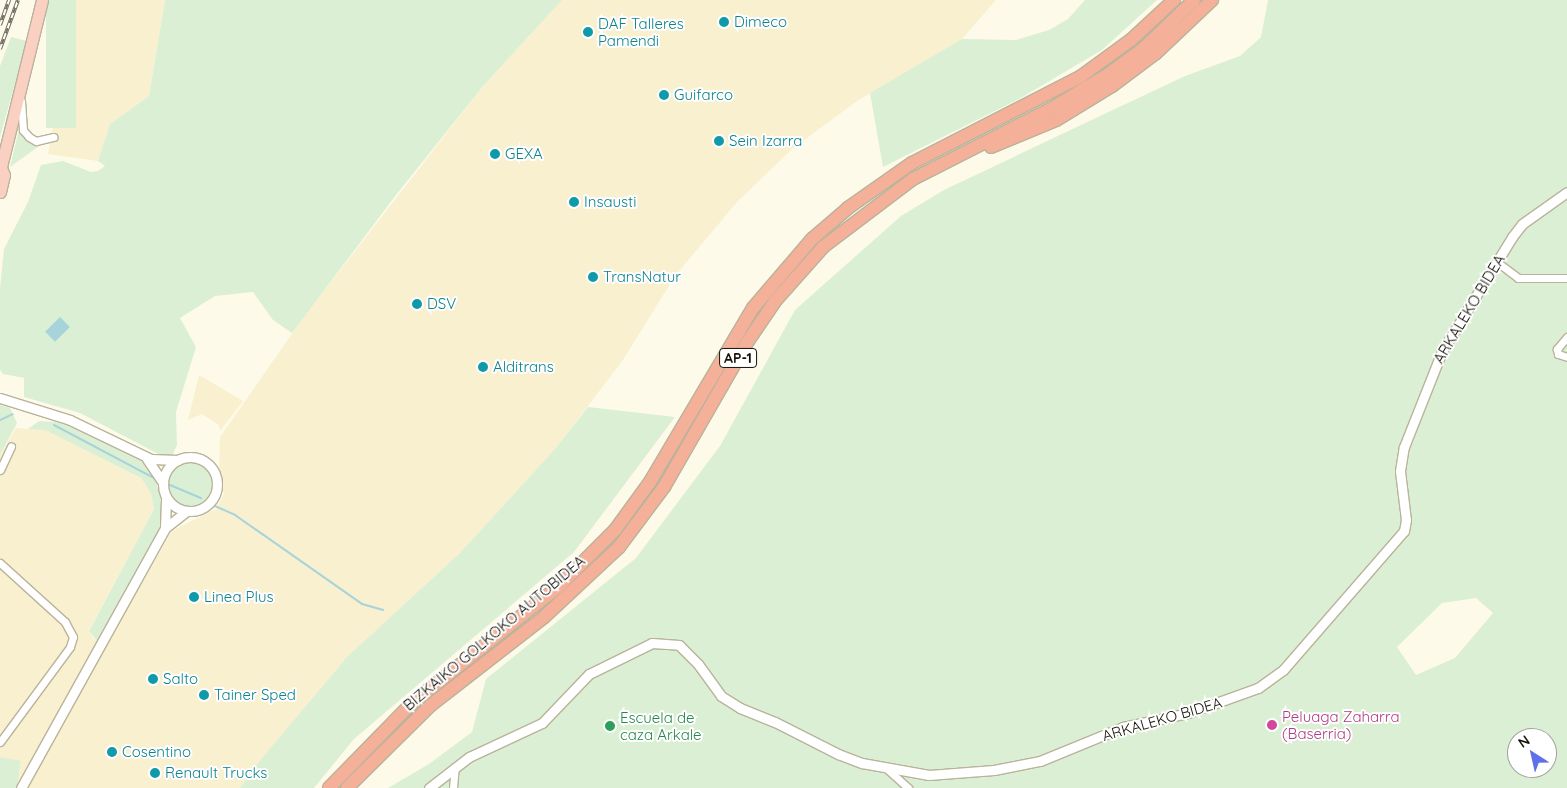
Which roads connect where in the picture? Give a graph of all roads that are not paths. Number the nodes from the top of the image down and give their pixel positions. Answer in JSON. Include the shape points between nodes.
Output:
{"nodes":[{"id":1,"x":42,"y":0,"type":"edge"},
{"id":2,"x":1174,"y":0,"type":"edge"},
{"id":3,"x":1194,"y":0,"type":"edge"},
{"id":4,"x":1212,"y":0,"type":"edge"},
{"id":5,"x":22,"y":85,"type":"junction"},
{"id":6,"x":54,"y":138,"type":"dead end"},
{"id":7,"x":7,"y":145,"type":"junction"},
{"id":8,"x":0,"y":155,"type":"edge"},
{"id":9,"x":0,"y":169,"type":"edge"},
{"id":10,"x":913,"y":179,"type":"junction"},
{"id":11,"x":0,"y":192,"type":"edge"},
{"id":12,"x":1567,"y":192,"type":"edge"},
{"id":13,"x":1497,"y":262,"type":"junction"},
{"id":14,"x":1567,"y":278,"type":"edge"},
{"id":15,"x":1567,"y":337,"type":"edge"},
{"id":16,"x":1567,"y":357,"type":"edge"},
{"id":17,"x":0,"y":398,"type":"edge"},
{"id":18,"x":145,"y":457,"type":"junction"},
{"id":19,"x":178,"y":460,"type":"junction"},
{"id":20,"x":163,"y":482,"type":"junction"},
{"id":21,"x":166,"y":497,"type":"junction"},
{"id":22,"x":187,"y":511,"type":"junction"},
{"id":23,"x":165,"y":528,"type":"junction"},
{"id":24,"x":0,"y":563,"type":"edge"},
{"id":25,"x":0,"y":742,"type":"edge"},
{"id":26,"x":455,"y":767,"type":"junction"},
{"id":27,"x":886,"y":768,"type":"junction"},
{"id":28,"x":21,"y":788,"type":"edge"},
{"id":29,"x":329,"y":788,"type":"edge"},
{"id":30,"x":347,"y":788,"type":"edge"},
{"id":31,"x":429,"y":788,"type":"edge"},
{"id":32,"x":453,"y":788,"type":"edge"},
{"id":33,"x":908,"y":788,"type":"edge"}],
"edges":[{"from":1,"to":5,"type":"main road"},
{"from":2,"to":29,"type":"highway","name":"BIZKAIKO GOLKOKO AUTOBIDEA","number":"AP-1","via":[[1131,40],[1080,76],[912,163],[848,208],[812,239],[753,308],[650,482],[615,530],[558,587],[412,703]]},
{"from":3,"to":10,"type":"highway","name":"BIZKAIKO GOLKOKO AUTOBIDEA","number":"AP-1","via":[[1144,48],[1095,83]]},
{"from":4,"to":10,"type":"highway","via":[[1156,54],[1056,120],[936,174]]},
{"from":5,"to":6,"type":"street","via":[[23,130],[36,141]]},
{"from":5,"to":7,"type":"main road"},
{"from":7,"to":8,"type":"main road"},
{"from":7,"to":9,"type":"main road"},
{"from":9,"to":11,"type":"main road","via":[[4,175]]},
{"from":10,"to":30,"type":"highway","name":"BIZKAIKO GOLKOKO AUTOBIDEA","number":"AP-1","via":[[823,247],[776,300],[748,341],[664,487],[602,564],[544,617],[431,705]]},
{"from":12,"to":13,"type":"street","name":"ARKALEKO BIDEA","via":[[1522,224]]},
{"from":13,"to":14,"type":"street","via":[[1518,278]]},
{"from":13,"to":27,"type":"street","name":"ARKALEKO BIDEA","via":[[1442,351],[1404,447],[1400,471],[1406,520],[1404,531],[1272,679],[1216,704],[1123,726],[1022,765],[928,776]]},
{"from":15,"to":16,"type":"street","via":[[1558,349],[1558,354]]},
{"from":17,"to":18,"type":"street","via":[[70,420]]},
{"from":18,"to":19,"type":"street"},
{"from":18,"to":20,"type":"street"},
{"from":19,"to":20,"type":"street","via":[[166,472]]},
{"from":19,"to":22,"type":"street","via":[[188,457],[201,459],[213,469],[217,479],[217,489],[210,503],[201,509]]},
{"from":20,"to":21,"type":"street"},
{"from":21,"to":22,"type":"street","via":[[171,504]]},
{"from":21,"to":23,"type":"street"},
{"from":22,"to":23,"type":"street"},
{"from":23,"to":28,"type":"street"},
{"from":24,"to":25,"type":"street","via":[[65,622],[73,637],[70,648]]},
{"from":26,"to":27,"type":"street","name":"ARKALEKO BIDEA","via":[[542,723],[589,674],[636,648],[668,642],[689,653],[730,703],[838,754]]},
{"from":26,"to":31,"type":"street","name":"ARKALEKO BIDEA"},
{"from":26,"to":32,"type":"street"},
{"from":27,"to":33,"type":"street"}]}
